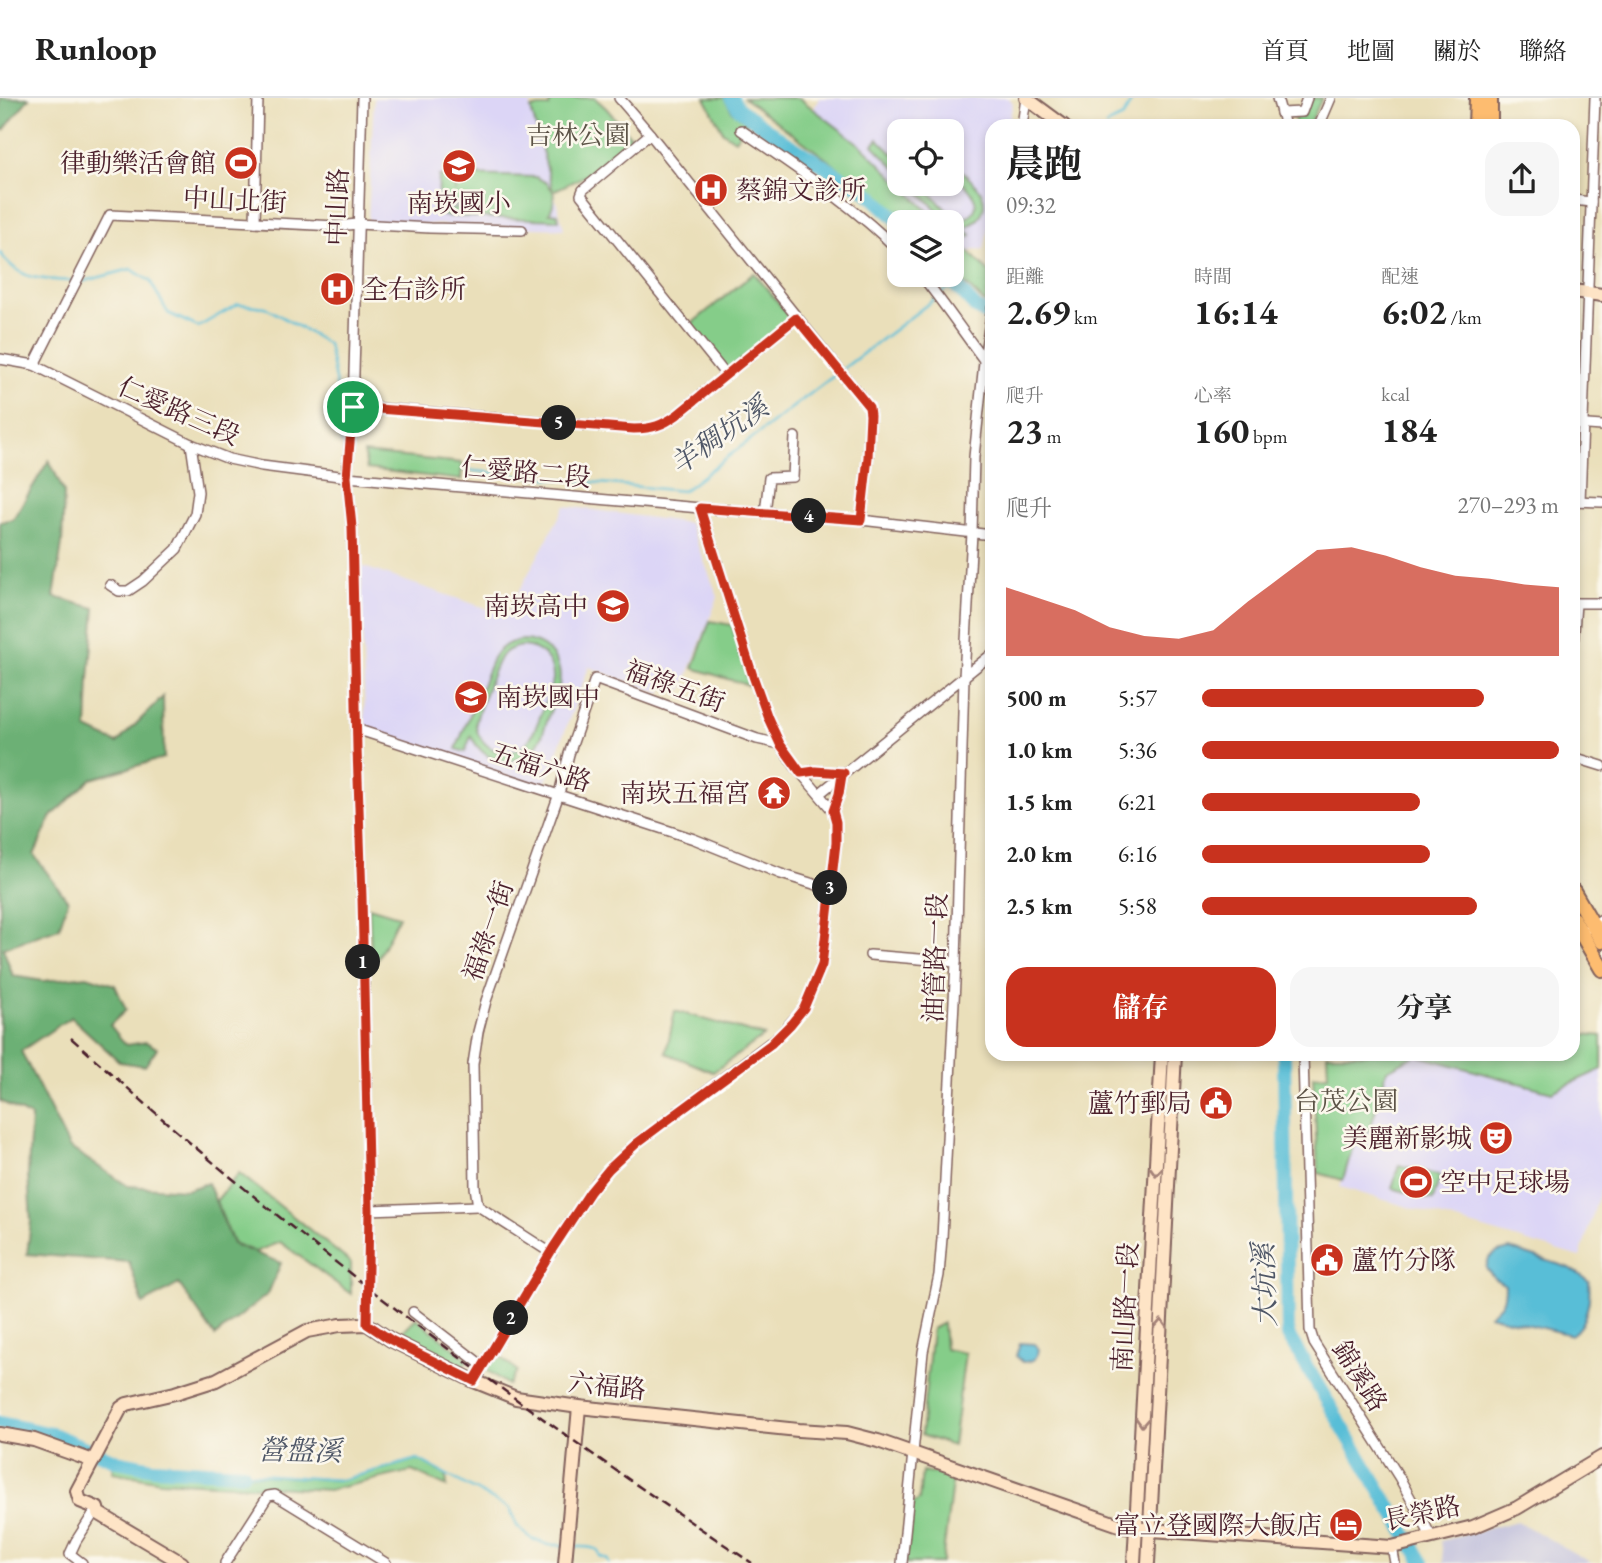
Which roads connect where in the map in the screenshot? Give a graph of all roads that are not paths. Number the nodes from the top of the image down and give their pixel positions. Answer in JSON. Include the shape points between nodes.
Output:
{"nodes":[{"id":1,"x":258,"y":98,"type":"edge"},
{"id":2,"x":362,"y":98,"type":"edge"},
{"id":3,"x":619,"y":98,"type":"edge"},
{"id":4,"x":1026,"y":98,"type":"edge"},
{"id":5,"x":1277,"y":98,"type":"edge"},
{"id":6,"x":1307,"y":98,"type":"edge"},
{"id":7,"x":1331,"y":98,"type":"edge"},
{"id":8,"x":1477,"y":98,"type":"edge"},
{"id":9,"x":1490,"y":98,"type":"edge"},
{"id":10,"x":1595,"y":98,"type":"edge"},
{"id":11,"x":1281,"y":113,"type":"junction"},
{"id":12,"x":1023,"y":119,"type":"edge"},
{"id":13,"x":1054,"y":119,"type":"edge"},
{"id":14,"x":1283,"y":119,"type":"edge"},
{"id":15,"x":1322,"y":119,"type":"edge"},
{"id":16,"x":1476,"y":119,"type":"edge"},
{"id":17,"x":1490,"y":119,"type":"edge"},
{"id":18,"x":741,"y":130,"type":"dead end"},
{"id":19,"x":650,"y":134,"type":"junction"},
{"id":20,"x":1580,"y":201,"type":"edge"},
{"id":21,"x":1591,"y":202,"type":"junction"},
{"id":22,"x":255,"y":222,"type":"junction"},
{"id":23,"x":358,"y":224,"type":"junction"},
{"id":24,"x":522,"y":230,"type":"dead end"},
{"id":25,"x":887,"y":239,"type":"edge"},
{"id":26,"x":931,"y":287,"type":"edge"},
{"id":27,"x":1580,"y":292,"type":"edge"},
{"id":28,"x":1588,"y":293,"type":"junction"},
{"id":29,"x":1602,"y":295,"type":"edge"},
{"id":30,"x":796,"y":318,"type":"junction"},
{"id":31,"x":985,"y":356,"type":"joint"},
{"id":32,"x":0,"y":359,"type":"edge"},
{"id":33,"x":34,"y":365,"type":"junction"},
{"id":34,"x":726,"y":375,"type":"junction"},
{"id":35,"x":1580,"y":398,"type":"edge"},
{"id":36,"x":353,"y":407,"type":"junction"},
{"id":37,"x":1580,"y":424,"type":"edge"},
{"id":38,"x":1602,"y":426,"type":"edge"},
{"id":39,"x":796,"y":437,"type":"dead end"},
{"id":40,"x":191,"y":444,"type":"junction"},
{"id":41,"x":347,"y":477,"type":"junction"},
{"id":42,"x":1580,"y":501,"type":"edge"},
{"id":43,"x":1602,"y":502,"type":"edge"},
{"id":44,"x":700,"y":508,"type":"junction"},
{"id":45,"x":765,"y":513,"type":"junction"},
{"id":46,"x":861,"y":520,"type":"junction"},
{"id":47,"x":972,"y":533,"type":"junction"},
{"id":48,"x":985,"y":534,"type":"edge"},
{"id":49,"x":110,"y":585,"type":"dead end"},
{"id":50,"x":1580,"y":603,"type":"edge"},
{"id":51,"x":1602,"y":603,"type":"edge"},
{"id":52,"x":985,"y":660,"type":"edge"},
{"id":53,"x":964,"y":677,"type":"junction"},
{"id":54,"x":596,"y":679,"type":"joint"},
{"id":55,"x":356,"y":729,"type":"junction"},
{"id":56,"x":780,"y":744,"type":"junction"},
{"id":57,"x":1580,"y":759,"type":"edge"},
{"id":58,"x":1602,"y":766,"type":"edge"},
{"id":59,"x":801,"y":773,"type":"junction"},
{"id":60,"x":843,"y":774,"type":"junction"},
{"id":61,"x":559,"y":794,"type":"junction"},
{"id":62,"x":819,"y":794,"type":"junction"},
{"id":63,"x":833,"y":811,"type":"junction"},
{"id":64,"x":830,"y":889,"type":"junction"},
{"id":65,"x":1580,"y":910,"type":"edge"},
{"id":66,"x":1587,"y":929,"type":"edge"},
{"id":67,"x":1602,"y":942,"type":"edge"},
{"id":68,"x":870,"y":955,"type":"dead end"},
{"id":69,"x":956,"y":962,"type":"junction"},
{"id":70,"x":1602,"y":969,"type":"edge"},
{"id":71,"x":1163,"y":1061,"type":"edge"},
{"id":72,"x":1174,"y":1061,"type":"edge"},
{"id":73,"x":1303,"y":1061,"type":"edge"},
{"id":74,"x":1165,"y":1123,"type":"junction"},
{"id":75,"x":478,"y":1206,"type":"junction"},
{"id":76,"x":369,"y":1210,"type":"junction"},
{"id":77,"x":551,"y":1253,"type":"junction"},
{"id":78,"x":413,"y":1312,"type":"dead end"},
{"id":79,"x":367,"y":1324,"type":"junction"},
{"id":80,"x":483,"y":1366,"type":"junction"},
{"id":81,"x":474,"y":1381,"type":"junction"},
{"id":82,"x":579,"y":1407,"type":"junction"},
{"id":83,"x":0,"y":1434,"type":"edge"},
{"id":84,"x":913,"y":1454,"type":"junction"},
{"id":85,"x":1602,"y":1457,"type":"edge"},
{"id":86,"x":93,"y":1460,"type":"junction"},
{"id":87,"x":97,"y":1508,"type":"junction"},
{"id":88,"x":1136,"y":1528,"type":"junction"},
{"id":89,"x":1151,"y":1530,"type":"junction"},
{"id":90,"x":1429,"y":1537,"type":"junction"},
{"id":91,"x":1395,"y":1546,"type":"junction"},
{"id":92,"x":82,"y":1563,"type":"edge"},
{"id":93,"x":182,"y":1563,"type":"edge"},
{"id":94,"x":225,"y":1563,"type":"edge"},
{"id":95,"x":386,"y":1563,"type":"edge"},
{"id":96,"x":565,"y":1563,"type":"edge"},
{"id":97,"x":902,"y":1563,"type":"edge"},
{"id":98,"x":1134,"y":1563,"type":"edge"},
{"id":99,"x":1148,"y":1563,"type":"edge"},
{"id":100,"x":1395,"y":1563,"type":"edge"}],
"edges":[{"from":1,"to":22,"type":"street"},
{"from":2,"to":23,"type":"street","name":"中山路"},
{"from":3,"to":19,"type":"street"},
{"from":4,"to":12,"type":"street"},
{"from":4,"to":13,"type":"street"},
{"from":5,"to":11,"type":"street"},
{"from":6,"to":11,"type":"street","via":[[1302,112]]},
{"from":7,"to":15,"type":"street"},
{"from":8,"to":16,"type":"main road"},
{"from":9,"to":17,"type":"main road"},
{"from":10,"to":21,"type":"street"},
{"from":11,"to":14,"type":"street"},
{"from":18,"to":25,"type":"street"},
{"from":19,"to":30,"type":"street"},
{"from":19,"to":34,"type":"street","via":[[581,195]]},
{"from":20,"to":21,"type":"street"},
{"from":21,"to":28,"type":"street"},
{"from":22,"to":23,"type":"street","name":"中山北街"},
{"from":22,"to":33,"type":"street","name":"中山北街","via":[[110,215]]},
{"from":23,"to":24,"type":"street","name":"中山北街"},
{"from":23,"to":36,"type":"street","name":"中山路"},
{"from":26,"to":31,"type":"street"},
{"from":27,"to":28,"type":"street"},
{"from":28,"to":29,"type":"street"},
{"from":28,"to":35,"type":"street"},
{"from":30,"to":34,"type":"street"},
{"from":30,"to":46,"type":"street","via":[[869,407]]},
{"from":31,"to":47,"type":"street","name":"油管路一段","via":[[974,457]]},
{"from":32,"to":33,"type":"street","name":"仁愛路三段"},
{"from":33,"to":40,"type":"street","name":"仁愛路三段"},
{"from":34,"to":36,"type":"street","via":[[677,415],[650,429]]},
{"from":36,"to":41,"type":"street","name":"中山路"},
{"from":37,"to":38,"type":"street"},
{"from":39,"to":45,"type":"street","via":[[793,477],[769,478]]},
{"from":40,"to":41,"type":"street","name":"仁愛路三段","via":[[245,463]]},
{"from":40,"to":49,"type":"street","via":[[198,492],[195,514],[177,549],[128,591]]},
{"from":41,"to":44,"type":"street","name":"仁愛路二段"},
{"from":41,"to":55,"type":"street","name":"中山路"},
{"from":42,"to":43,"type":"street"},
{"from":44,"to":45,"type":"street","name":"仁愛路二段"},
{"from":44,"to":56,"type":"street","via":[[753,676]]},
{"from":45,"to":46,"type":"street","name":"仁愛路二段"},
{"from":46,"to":47,"type":"street","name":"仁愛路二段"},
{"from":47,"to":48,"type":"street","name":"仁愛路二段"},
{"from":47,"to":53,"type":"street","name":"油管路一段"},
{"from":50,"to":51,"type":"street"},
{"from":52,"to":53,"type":"street"},
{"from":53,"to":60,"type":"street"},
{"from":53,"to":69,"type":"street","name":"油管路一段"},
{"from":54,"to":56,"type":"street","name":"福祿五街"},
{"from":54,"to":61,"type":"street","name":"福祿一街"},
{"from":55,"to":61,"type":"street","name":"五福六路"},
{"from":55,"to":76,"type":"street","name":"中山路"},
{"from":56,"to":59,"type":"street"},
{"from":57,"to":58,"type":"street"},
{"from":59,"to":60,"type":"street"},
{"from":59,"to":62,"type":"street"},
{"from":60,"to":62,"type":"street"},
{"from":60,"to":63,"type":"street"},
{"from":61,"to":64,"type":"street","name":"五福六路"},
{"from":61,"to":75,"type":"street","name":"福祿一街","via":[[478,1032],[474,1063]]},
{"from":62,"to":63,"type":"street"},
{"from":63,"to":64,"type":"street","via":[[836,843]]},
{"from":64,"to":77,"type":"street","via":[[822,965],[804,1008],[771,1044],[609,1169]]},
{"from":65,"to":66,"type":"main road"},
{"from":66,"to":67,"type":"main road"},
{"from":66,"to":70,"type":"main road"},
{"from":68,"to":69,"type":"street"},
{"from":69,"to":84,"type":"street","name":"油管路一段","via":[[941,1250],[923,1352]]},
{"from":71,"to":74,"type":"street","name":"南山路一段"},
{"from":72,"to":74,"type":"street","name":"南山路一段"},
{"from":73,"to":90,"type":"street","name":"錦溪路","via":[[1310,1330],[1399,1477]]},
{"from":74,"to":88,"type":"street","name":"南山路一段","one_way":true},
{"from":89,"to":74,"type":"street","name":"南山路一段","one_way":true},
{"from":75,"to":76,"type":"street"},
{"from":75,"to":77,"type":"street"},
{"from":76,"to":79,"type":"street","name":"中山路"},
{"from":77,"to":80,"type":"street"},
{"from":78,"to":80,"type":"street"},
{"from":79,"to":81,"type":"street","name":"六福路"},
{"from":79,"to":86,"type":"street","via":[[307,1331],[216,1380],[127,1404]]},
{"from":80,"to":81,"type":"street"},
{"from":81,"to":82,"type":"street","name":"六福路","via":[[516,1398]]},
{"from":82,"to":84,"type":"street","name":"六福路","via":[[847,1433]]},
{"from":82,"to":96,"type":"street"},
{"from":83,"to":86,"type":"street"},
{"from":84,"to":88,"type":"street","name":"六福路"},
{"from":84,"to":97,"type":"street","name":"油管路一段"},
{"from":85,"to":90,"type":"street","name":"長榮路","via":[[1517,1507],[1473,1527]]},
{"from":86,"to":87,"type":"street","via":[[77,1491],[80,1501]]},
{"from":87,"to":92,"type":"street","via":[[71,1554]]},
{"from":87,"to":93,"type":"street","via":[[98,1513]]},
{"from":88,"to":89,"type":"street","name":"六福路"},
{"from":88,"to":98,"type":"street","name":"南山路一段"},
{"from":89,"to":91,"type":"street","name":"長榮路"},
{"from":89,"to":99,"type":"street","name":"南山路一段"},
{"from":90,"to":91,"type":"street","name":"長榮路"},
{"from":91,"to":100,"type":"street"},
{"from":94,"to":95,"type":"street","via":[[268,1496],[275,1495]]}]}
